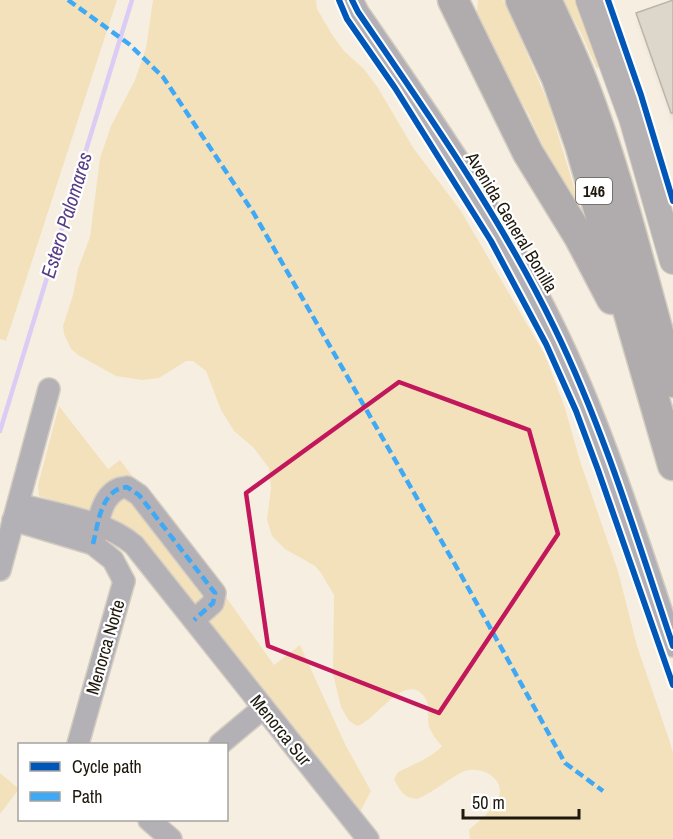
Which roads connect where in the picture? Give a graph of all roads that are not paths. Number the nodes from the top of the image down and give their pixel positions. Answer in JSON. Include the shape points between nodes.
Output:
{"nodes":[{"id":1,"x":352,"y":0,"type":"edge"},
{"id":2,"x":453,"y":0,"type":"edge"},
{"id":3,"x":521,"y":0,"type":"edge"},
{"id":4,"x":546,"y":0,"type":"edge"},
{"id":5,"x":588,"y":0,"type":"edge"},
{"id":6,"x":673,"y":261,"type":"edge"},
{"id":7,"x":666,"y":381,"type":"edge"},
{"id":8,"x":49,"y":389,"type":"dead end"},
{"id":9,"x":673,"y":465,"type":"edge"},
{"id":10,"x":15,"y":512,"type":"junction"},
{"id":11,"x":96,"y":535,"type":"junction"},
{"id":12,"x":0,"y":570,"type":"edge"},
{"id":13,"x":155,"y":571,"type":"junction"},
{"id":14,"x":124,"y":581,"type":"junction"},
{"id":15,"x":194,"y":620,"type":"junction"},
{"id":16,"x":673,"y":646,"type":"edge"},
{"id":17,"x":263,"y":708,"type":"junction"},
{"id":18,"x":78,"y":743,"type":"edge"},
{"id":19,"x":221,"y":743,"type":"edge"},
{"id":20,"x":151,"y":821,"type":"edge"},
{"id":21,"x":171,"y":839,"type":"edge"},
{"id":22,"x":368,"y":839,"type":"edge"}],
"edges":[{"from":1,"to":16,"type":"street","name":"Avenida General Bonilla","via":[[481,196],[551,320],[599,432]]},
{"from":2,"to":7,"type":"highway","via":[[528,153]]},
{"from":3,"to":7,"type":"highway","number":"146","via":[[557,78]]},
{"from":4,"to":7,"type":"highway","number":"146","via":[[593,112],[625,216]]},
{"from":5,"to":6,"type":"main road","via":[[632,118]]},
{"from":7,"to":9,"type":"highway","number":"146"},
{"from":8,"to":10,"type":"street"},
{"from":10,"to":11,"type":"street","name":"Menorca Sur"},
{"from":10,"to":12,"type":"street"},
{"from":11,"to":13,"type":"street","name":"Menorca Sur","via":[[125,538]]},
{"from":11,"to":14,"type":"street","name":"Menorca Sur"},
{"from":11,"to":15,"type":"street","via":[[106,500],[115,490],[127,488],[139,495],[215,593],[213,603]]},
{"from":13,"to":14,"type":"street","name":"Menorca Norte"},
{"from":13,"to":15,"type":"street","name":"Menorca Sur"},
{"from":14,"to":18,"type":"street","name":"Menorca Norte"},
{"from":15,"to":17,"type":"street","name":"Menorca Sur"},
{"from":17,"to":19,"type":"street"},
{"from":17,"to":22,"type":"street","name":"Menorca Sur"},
{"from":20,"to":21,"type":"street"}]}
